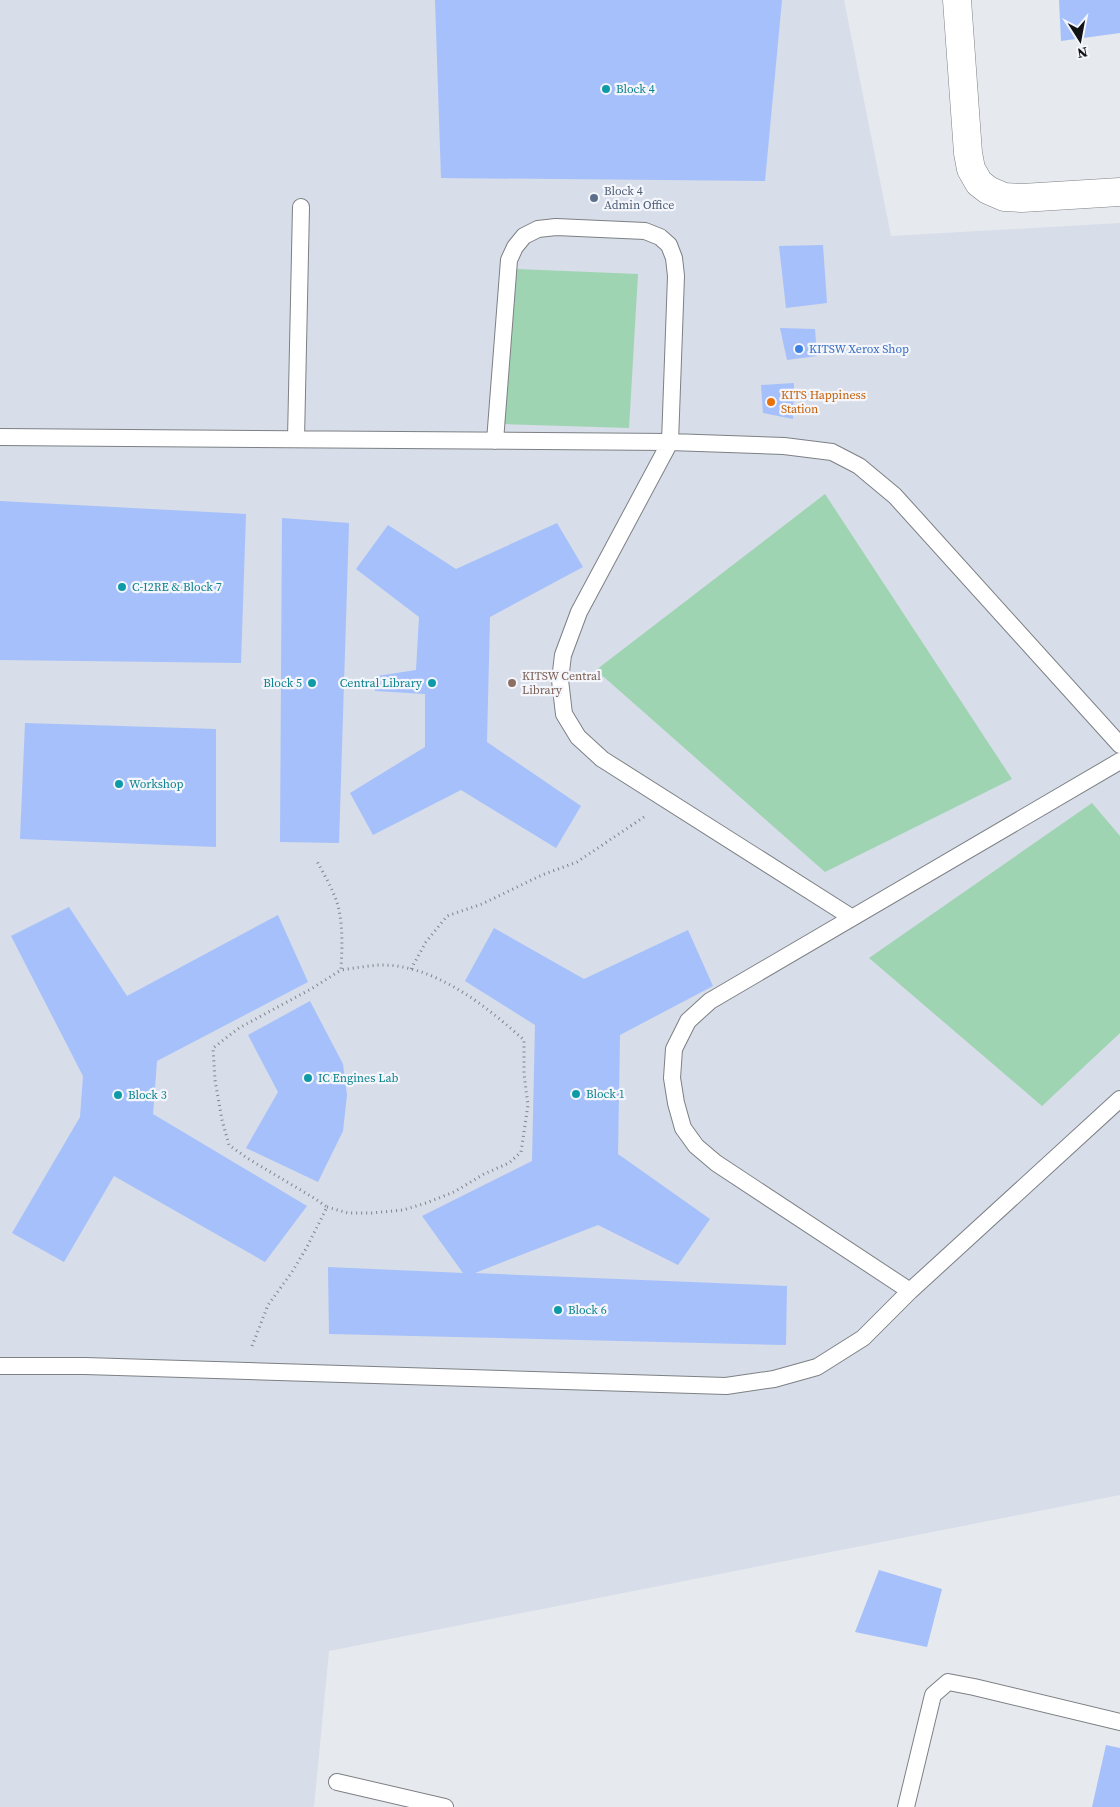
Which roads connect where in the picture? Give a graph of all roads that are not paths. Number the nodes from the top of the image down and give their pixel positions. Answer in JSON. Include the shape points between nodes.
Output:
{"nodes":[{"id":1,"x":957,"y":0,"type":"edge"},
{"id":2,"x":1120,"y":192,"type":"edge"},
{"id":3,"x":301,"y":207,"type":"dead end"},
{"id":4,"x":0,"y":425,"type":"edge"},
{"id":5,"x":0,"y":437,"type":"edge"},
{"id":6,"x":296,"y":439,"type":"junction"},
{"id":7,"x":496,"y":441,"type":"junction"},
{"id":8,"x":670,"y":442,"type":"junction"},
{"id":9,"x":1120,"y":745,"type":"edge"},
{"id":10,"x":1120,"y":761,"type":"edge"},
{"id":11,"x":851,"y":917,"type":"junction"},
{"id":12,"x":1120,"y":1099,"type":"edge"},
{"id":13,"x":910,"y":1291,"type":"junction"},
{"id":14,"x":0,"y":1366,"type":"edge"},
{"id":15,"x":1120,"y":1722,"type":"edge"},
{"id":16,"x":337,"y":1782,"type":"dead end"},
{"id":17,"x":445,"y":1807,"type":"edge"},
{"id":18,"x":906,"y":1807,"type":"edge"}],
"edges":[{"from":1,"to":2,"type":"street","via":[[968,153],[971,170],[979,183],[1004,197]]},
{"from":3,"to":6,"type":"lane"},
{"from":4,"to":5,"type":"lane"},
{"from":5,"to":6,"type":"lane"},
{"from":6,"to":7,"type":"lane"},
{"from":7,"to":8,"type":"lane"},
{"from":7,"to":8,"type":"lane","via":[[509,260],[524,236],[538,229],[556,227],[645,231],[669,245],[676,276]]},
{"from":8,"to":9,"type":"lane","via":[[784,446],[832,452],[859,466],[895,496]]},
{"from":8,"to":11,"type":"lane","via":[[580,612],[563,655],[560,680],[564,714],[578,737],[602,759]]},
{"from":10,"to":11,"type":"lane"},
{"from":11,"to":13,"type":"lane","via":[[702,1008],[688,1021],[674,1049],[672,1078],[683,1128],[696,1146],[716,1163]]},
{"from":12,"to":13,"type":"lane"},
{"from":13,"to":14,"type":"lane","via":[[863,1338],[818,1367],[774,1379],[726,1386]]},
{"from":15,"to":18,"type":"lane","via":[[948,1682],[934,1695]]},
{"from":16,"to":17,"type":"lane"}]}
